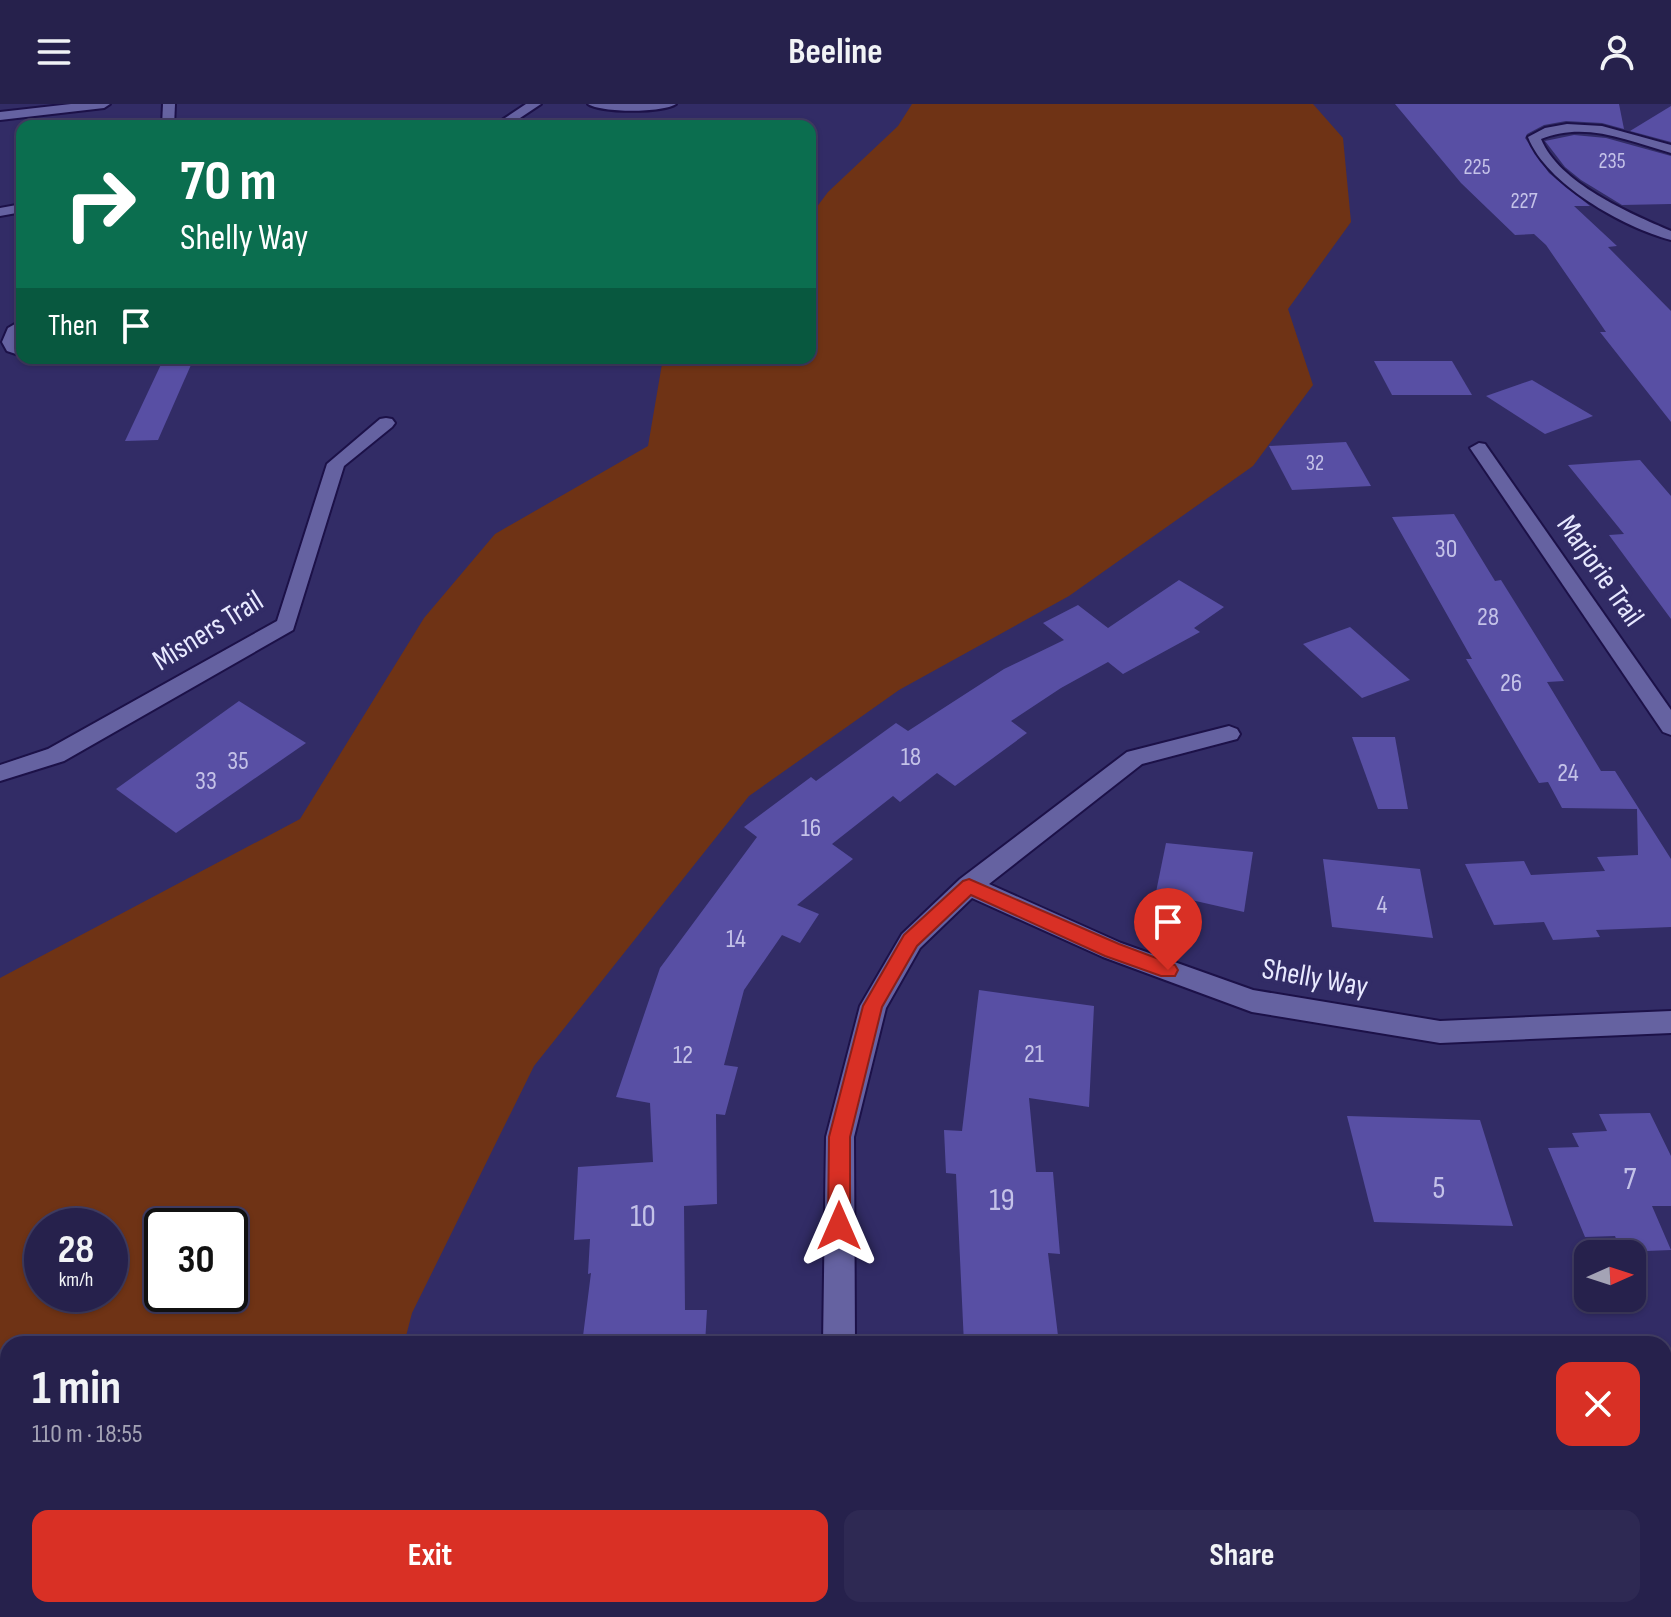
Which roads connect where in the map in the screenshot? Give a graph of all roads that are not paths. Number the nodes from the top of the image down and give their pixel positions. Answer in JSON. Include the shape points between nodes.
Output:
{"nodes":[{"id":1,"x":104,"y":104,"type":"edge"},
{"id":2,"x":535,"y":104,"type":"edge"},
{"id":3,"x":594,"y":104,"type":"edge"},
{"id":4,"x":670,"y":104,"type":"edge"},
{"id":5,"x":0,"y":116,"type":"edge"},
{"id":6,"x":509,"y":120,"type":"edge"},
{"id":7,"x":1671,"y":149,"type":"edge"},
{"id":8,"x":1671,"y":236,"type":"edge"},
{"id":9,"x":16,"y":330,"type":"edge"},
{"id":10,"x":16,"y":349,"type":"edge"},
{"id":11,"x":386,"y":423,"type":"dead end"},
{"id":12,"x":1479,"y":448,"type":"dead end"},
{"id":13,"x":1671,"y":727,"type":"edge"},
{"id":14,"x":1229,"y":734,"type":"dead end"},
{"id":15,"x":0,"y":773,"type":"edge"},
{"id":16,"x":969,"y":886,"type":"junction"},
{"id":17,"x":1671,"y":1022,"type":"edge"},
{"id":18,"x":839,"y":1336,"type":"edge"}],
"edges":[{"from":1,"to":5,"type":"street"},
{"from":2,"to":6,"type":"street"},
{"from":3,"to":4,"type":"street"},
{"from":7,"to":8,"type":"street","via":[[1592,129],[1566,128],[1534,137],[1536,148],[1567,179]]},
{"from":9,"to":10,"type":"street","via":[[10,342]]},
{"from":11,"to":15,"type":"street","name":"Misners Trail","via":[[336,464],[286,625],[56,755]]},
{"from":12,"to":13,"type":"street","name":"Marjorie Trail"},
{"from":14,"to":16,"type":"street","via":[[1135,758]]},
{"from":16,"to":17,"type":"street","name":"Shelly Way","via":[[1112,950],[1252,1001],[1440,1032]]},
{"from":16,"to":18,"type":"street","via":[[911,941],[873,1006],[840,1137]]}]}
